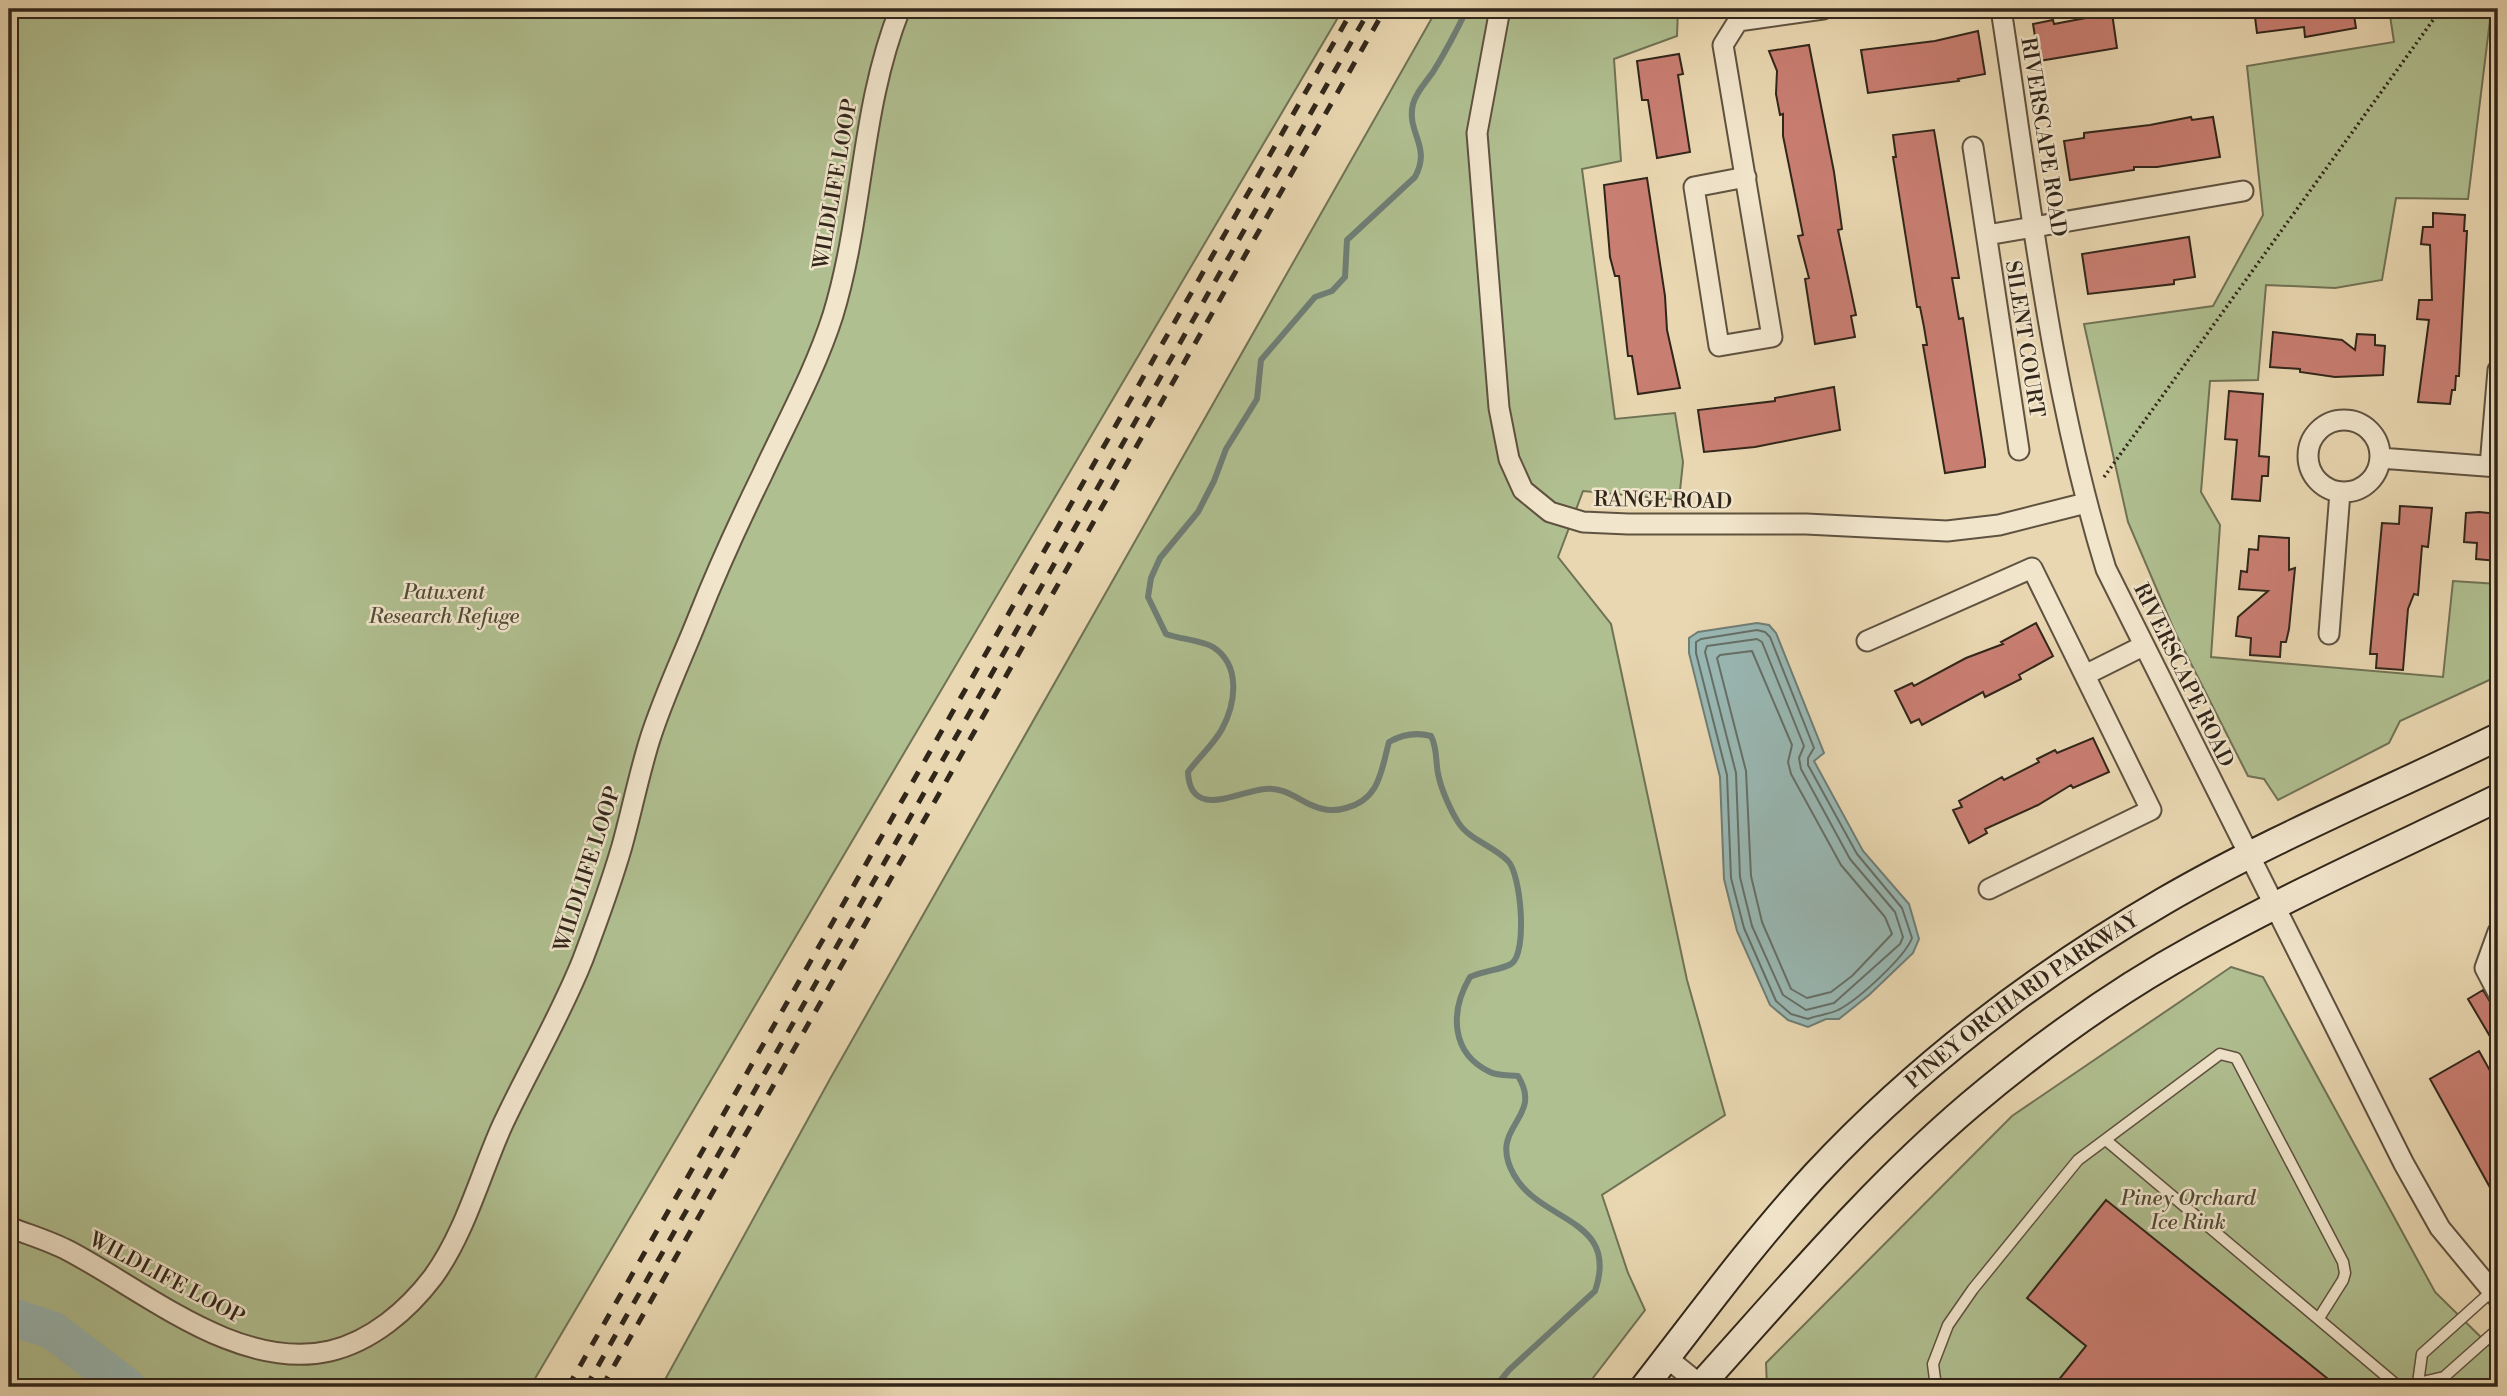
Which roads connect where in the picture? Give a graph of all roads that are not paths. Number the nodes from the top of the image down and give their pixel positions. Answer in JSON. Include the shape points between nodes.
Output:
{"nodes":[{"id":1,"x":900,"y":9,"type":"edge"},
{"id":2,"x":1500,"y":9,"type":"edge"},
{"id":3,"x":1823,"y":9,"type":"edge"},
{"id":4,"x":2001,"y":9,"type":"edge"},
{"id":5,"x":1973,"y":147,"type":"dead end"},
{"id":6,"x":1746,"y":177,"type":"junction"},
{"id":7,"x":2243,"y":191,"type":"dead end"},
{"id":8,"x":2034,"y":227,"type":"junction"},
{"id":9,"x":1987,"y":236,"type":"junction"},
{"id":10,"x":2498,"y":370,"type":"edge"},
{"id":11,"x":2019,"y":450,"type":"dead end"},
{"id":12,"x":2380,"y":458,"type":"junction"},
{"id":13,"x":2494,"y":467,"type":"edge"},
{"id":14,"x":2340,"y":492,"type":"junction"},
{"id":15,"x":2086,"y":503,"type":"junction"},
{"id":16,"x":2329,"y":634,"type":"dead end"},
{"id":17,"x":1867,"y":641,"type":"dead end"},
{"id":18,"x":2143,"y":646,"type":"junction"},
{"id":19,"x":2085,"y":675,"type":"junction"},
{"id":20,"x":2498,"y":737,"type":"edge"},
{"id":21,"x":2498,"y":798,"type":"edge"},
{"id":22,"x":2248,"y":856,"type":"junction"},
{"id":23,"x":1989,"y":889,"type":"dead end"},
{"id":24,"x":2274,"y":906,"type":"junction"},
{"id":25,"x":2498,"y":932,"type":"edge"},
{"id":26,"x":2498,"y":993,"type":"edge"},
{"id":27,"x":2107,"y":1141,"type":"junction"},
{"id":28,"x":9,"y":1227,"type":"edge"},
{"id":29,"x":2496,"y":1292,"type":"edge"},
{"id":30,"x":2319,"y":1318,"type":"junction"},
{"id":31,"x":2498,"y":1329,"type":"edge"},
{"id":32,"x":1667,"y":1358,"type":"junction"},
{"id":33,"x":2416,"y":1385,"type":"edge"},
{"id":34,"x":1644,"y":1387,"type":"edge"},
{"id":35,"x":1701,"y":1387,"type":"edge"},
{"id":36,"x":1936,"y":1387,"type":"edge"},
{"id":37,"x":2399,"y":1387,"type":"edge"}],
"edges":[{"from":1,"to":28,"type":"street","name":"WILDLIFE LOOP","via":[[879,66],[862,152],[854,234],[833,314],[808,383],[706,597],[656,724],[621,848],[582,961],[435,1274],[405,1310],[367,1337],[330,1351],[261,1351],[229,1340],[64,1249]]},
{"from":2,"to":15,"type":"street","name":"RANGE ROAD","via":[[1477,133],[1499,408],[1509,459],[1523,490],[1550,512],[1583,522],[1628,524],[1806,524],[1947,531],[1999,525]]},
{"from":3,"to":6,"type":"street","via":[[1738,21],[1723,45]]},
{"from":4,"to":8,"type":"street","name":"RIVERSCAPE ROAD"},
{"from":5,"to":9,"type":"street","name":"SILENT COURT"},
{"from":6,"to":6,"type":"street","via":[[1772,337],[1719,346],[1694,187]]},
{"from":7,"to":8,"type":"street","name":"SILENT COURT"},
{"from":8,"to":9,"type":"street","name":"SILENT COURT"},
{"from":8,"to":15,"type":"street","name":"RIVERSCAPE ROAD"},
{"from":9,"to":11,"type":"street","name":"SILENT COURT"},
{"from":10,"to":13,"type":"street"},
{"from":12,"to":13,"type":"street"},
{"from":12,"to":14,"type":"street","via":[[2369,482]]},
{"from":12,"to":14,"type":"street","via":[[2370,431],[2358,423],[2344,420],[2319,430],[2308,453],[2310,469],[2318,481]]},
{"from":14,"to":16,"type":"street"},
{"from":15,"to":18,"type":"street","name":"RIVERSCAPE ROAD","via":[[2106,569]]},
{"from":17,"to":19,"type":"street","via":[[2032,568]]},
{"from":18,"to":19,"type":"street"},
{"from":18,"to":22,"type":"street","name":"RIVERSCAPE ROAD"},
{"from":19,"to":23,"type":"street","via":[[2151,810]]},
{"from":20,"to":22,"type":"street","name":"PINEY ORCHARD PARKWAY"},
{"from":21,"to":24,"type":"street"},
{"from":22,"to":24,"type":"street","name":"RIVERSCAPE ROAD"},
{"from":22,"to":32,"type":"street","name":"PINEY ORCHARD PARKWAY","via":[[2075,956],[1985,1022],[1885,1107],[1767,1231]]},
{"from":24,"to":29,"type":"street","name":"RIVERSCAPE ROAD","via":[[2440,1228]]},
{"from":24,"to":35,"type":"street","via":[[2192,949],[2101,1007],[1969,1106],[1873,1196]]},
{"from":25,"to":26,"type":"street","via":[[2484,968]]},
{"from":27,"to":30,"type":"lane"},
{"from":27,"to":30,"type":"lane","via":[[2220,1054],[2236,1058],[2343,1262],[2343,1280]]},
{"from":27,"to":36,"type":"lane","via":[[2078,1160],[1958,1310],[1938,1343],[1933,1364]]},
{"from":29,"to":33,"type":"lane","via":[[2422,1354]]},
{"from":30,"to":37,"type":"lane"},
{"from":31,"to":33,"type":"lane","via":[[2444,1377]]},
{"from":32,"to":34,"type":"street","name":"PINEY ORCHARD PARKWAY"},
{"from":32,"to":35,"type":"street"}]}
